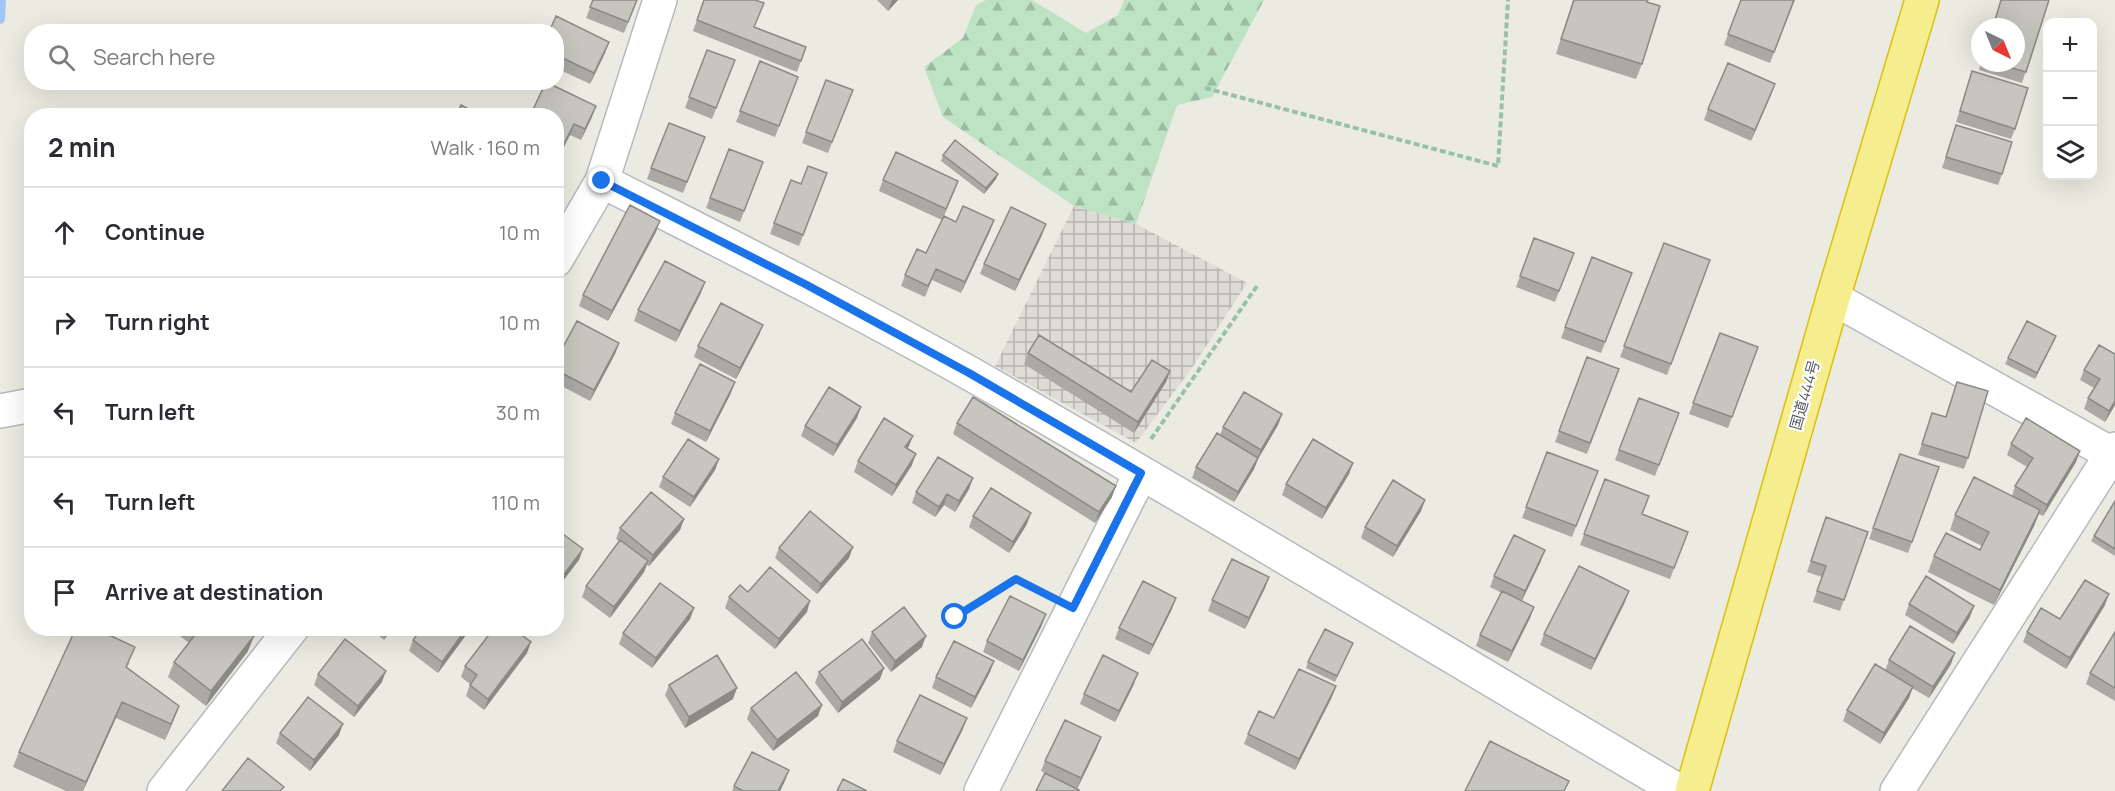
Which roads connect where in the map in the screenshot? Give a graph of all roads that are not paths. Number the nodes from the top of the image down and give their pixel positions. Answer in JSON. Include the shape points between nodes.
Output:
{"nodes":[{"id":1,"x":660,"y":0,"type":"edge"},
{"id":2,"x":1922,"y":0,"type":"edge"},
{"id":3,"x":602,"y":181,"type":"junction"},
{"id":4,"x":564,"y":246,"type":"edge"},
{"id":5,"x":1833,"y":298,"type":"junction"},
{"id":6,"x":24,"y":406,"type":"edge"},
{"id":7,"x":0,"y":411,"type":"edge"},
{"id":8,"x":2114,"y":453,"type":"edge"},
{"id":9,"x":1141,"y":473,"type":"junction"},
{"id":10,"x":286,"y":636,"type":"edge"},
{"id":11,"x":164,"y":791,"type":"edge"},
{"id":12,"x":981,"y":791,"type":"edge"},
{"id":13,"x":1679,"y":791,"type":"edge"},
{"id":14,"x":1692,"y":791,"type":"edge"},
{"id":15,"x":1897,"y":791,"type":"edge"}],
"edges":[{"from":1,"to":3,"type":"street"},
{"from":2,"to":5,"type":"highway","name":"国道444号"},
{"from":3,"to":4,"type":"street"},
{"from":3,"to":9,"type":"street","via":[[969,373]]},
{"from":5,"to":8,"type":"street"},
{"from":5,"to":14,"type":"highway","name":"国道444号"},
{"from":6,"to":7,"type":"street"},
{"from":8,"to":15,"type":"street"},
{"from":9,"to":12,"type":"street"},
{"from":9,"to":13,"type":"street"},
{"from":10,"to":11,"type":"street"}]}
